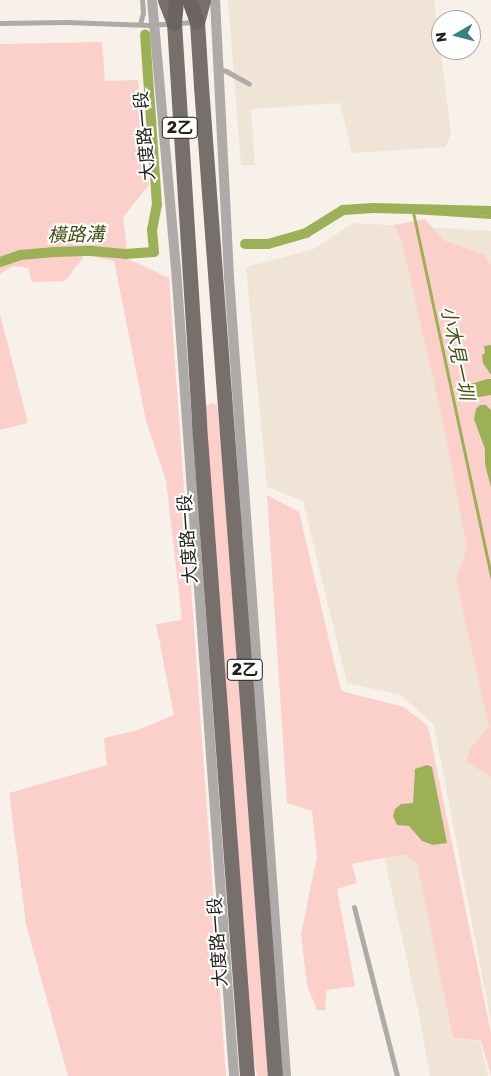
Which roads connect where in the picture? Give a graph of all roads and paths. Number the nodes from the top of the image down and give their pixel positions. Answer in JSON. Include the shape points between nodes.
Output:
{"nodes":[{"id":1,"x":142,"y":0,"type":"edge"},
{"id":2,"x":152,"y":0,"type":"edge"},
{"id":3,"x":164,"y":0,"type":"edge"},
{"id":4,"x":176,"y":0,"type":"edge"},
{"id":5,"x":189,"y":0,"type":"edge"},
{"id":6,"x":203,"y":0,"type":"edge"},
{"id":7,"x":215,"y":0,"type":"edge"},
{"id":8,"x":197,"y":22,"type":"junction"},
{"id":9,"x":174,"y":23,"type":"junction"},
{"id":10,"x":0,"y":24,"type":"edge"},
{"id":11,"x":141,"y":25,"type":"junction"},
{"id":12,"x":152,"y":25,"type":"junction"},
{"id":13,"x":218,"y":69,"type":"junction"},
{"id":14,"x":249,"y":84,"type":"dead end"},
{"id":15,"x":219,"y":231,"type":"junction"},
{"id":16,"x":180,"y":233,"type":"junction"},
{"id":17,"x":221,"y":263,"type":"junction"},
{"id":18,"x":183,"y":268,"type":"junction"},
{"id":19,"x":354,"y":907,"type":"dead end"},
{"id":20,"x":234,"y":1076,"type":"edge"},
{"id":21,"x":247,"y":1076,"type":"edge"},
{"id":22,"x":275,"y":1076,"type":"edge"},
{"id":23,"x":286,"y":1076,"type":"edge"},
{"id":24,"x":397,"y":1076,"type":"edge"}],
"edges":[{"from":1,"to":11,"type":"lane"},
{"from":2,"to":12,"type":"street","name":"大度路一段"},
{"from":3,"to":9,"type":"main road","name":"大度路一段","number":"2乙"},
{"from":4,"to":9,"type":"highway"},
{"from":5,"to":8,"type":"highway"},
{"from":6,"to":8,"type":"main road","number":"2乙"},
{"from":7,"to":13,"type":"street"},
{"from":8,"to":9,"type":"lane"},
{"from":8,"to":15,"type":"main road","number":"2乙"},
{"from":9,"to":12,"type":"lane"},
{"from":9,"to":16,"type":"main road","name":"大度路一段","number":"2乙"},
{"from":10,"to":11,"type":"lane"},
{"from":11,"to":12,"type":"lane"},
{"from":12,"to":16,"type":"street","name":"大度路一段"},
{"from":13,"to":14,"type":"lane","via":[[226,70]]},
{"from":13,"to":15,"type":"street"},
{"from":15,"to":17,"type":"main road","number":"2乙"},
{"from":16,"to":18,"type":"main road","name":"大度路一段","number":"2乙"},
{"from":17,"to":22,"type":"main road","number":"2乙"},
{"from":17,"to":23,"type":"street"},
{"from":18,"to":20,"type":"street","name":"大度路一段"},
{"from":18,"to":21,"type":"main road","name":"大度路一段","number":"2乙","via":[[199,434]]},
{"from":19,"to":24,"type":"lane"}]}
